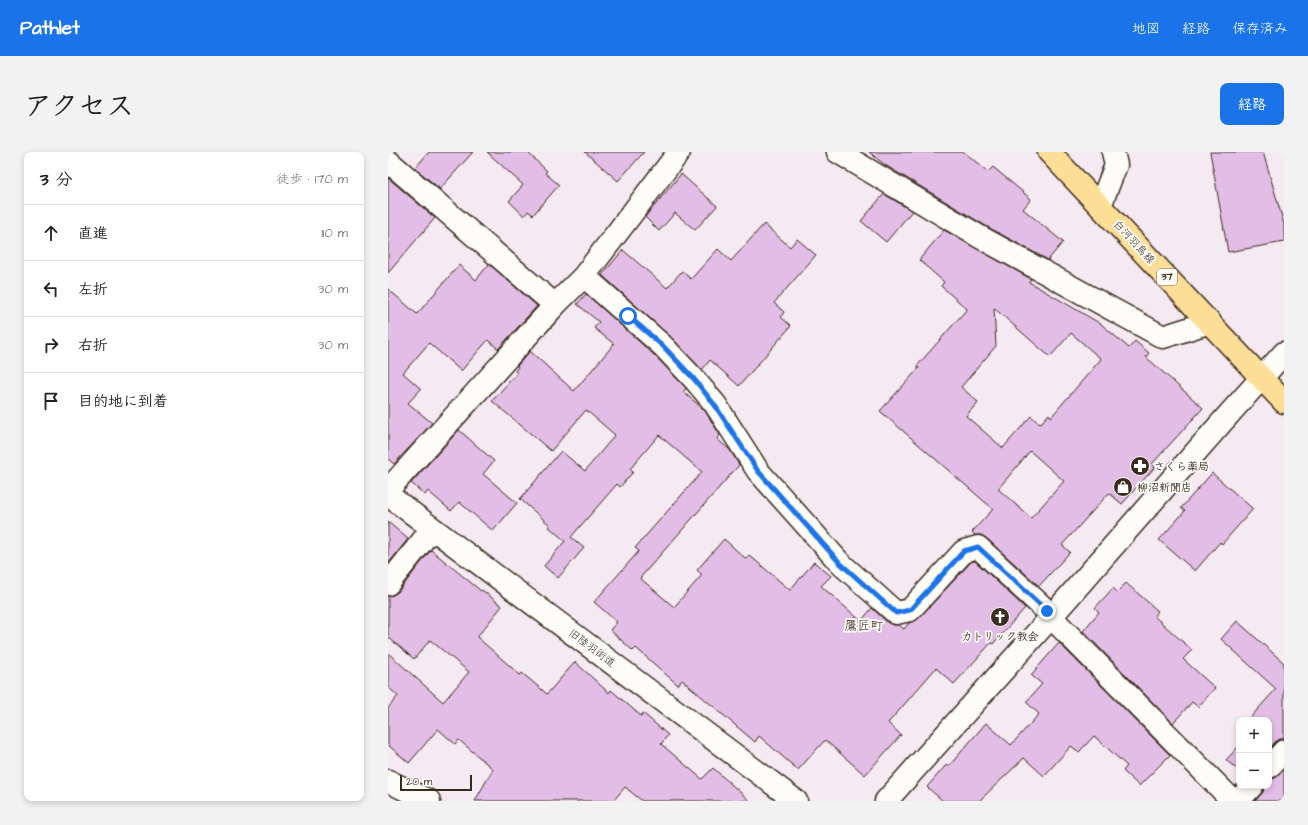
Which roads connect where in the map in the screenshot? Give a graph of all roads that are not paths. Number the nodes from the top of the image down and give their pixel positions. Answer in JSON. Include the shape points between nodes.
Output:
{"nodes":[{"id":1,"x":679,"y":152,"type":"edge"},
{"id":2,"x":838,"y":152,"type":"edge"},
{"id":3,"x":1049,"y":152,"type":"edge"},
{"id":4,"x":1113,"y":152,"type":"edge"},
{"id":5,"x":388,"y":161,"type":"edge"},
{"id":6,"x":1100,"y":206,"type":"junction"},
{"id":7,"x":584,"y":276,"type":"junction"},
{"id":8,"x":555,"y":305,"type":"junction"},
{"id":9,"x":1210,"y":322,"type":"junction"},
{"id":10,"x":1284,"y":353,"type":"edge"},
{"id":11,"x":1262,"y":378,"type":"junction"},
{"id":12,"x":1284,"y":402,"type":"edge"},
{"id":13,"x":388,"y":490,"type":"edge"},
{"id":14,"x":388,"y":495,"type":"edge"},
{"id":15,"x":432,"y":529,"type":"junction"},
{"id":16,"x":388,"y":584,"type":"edge"},
{"id":17,"x":1051,"y":617,"type":"junction"},
{"id":18,"x":1284,"y":751,"type":"edge"},
{"id":19,"x":1272,"y":764,"type":"edge"},
{"id":20,"x":388,"y":781,"type":"edge"},
{"id":21,"x":1249,"y":789,"type":"edge"},
{"id":22,"x":895,"y":798,"type":"edge"},
{"id":23,"x":429,"y":801,"type":"edge"},
{"id":24,"x":796,"y":801,"type":"edge"},
{"id":25,"x":1234,"y":801,"type":"edge"},
{"id":26,"x":1238,"y":801,"type":"edge"}],
"edges":[{"from":1,"to":7,"type":"street"},
{"from":2,"to":9,"type":"street","via":[[980,238],[1163,337]]},
{"from":3,"to":6,"type":"main road","name":"白河羽鳥線","number":"37"},
{"from":4,"to":6,"type":"street","via":[[1116,165]]},
{"from":5,"to":8,"type":"street"},
{"from":6,"to":9,"type":"main road","name":"白河羽鳥線","number":"37"},
{"from":7,"to":8,"type":"street"},
{"from":7,"to":17,"type":"street","via":[[663,346],[694,379],[714,404],[758,471],[840,563],[896,613],[910,610],[964,551],[978,547]]},
{"from":8,"to":13,"type":"street"},
{"from":9,"to":11,"type":"main road","name":"白河羽鳥線","number":"37"},
{"from":10,"to":11,"type":"street"},
{"from":11,"to":12,"type":"main road","name":"白河羽鳥線","number":"37"},
{"from":11,"to":17,"type":"street"},
{"from":14,"to":15,"type":"street","name":"旧陸羽街道"},
{"from":15,"to":16,"type":"street"},
{"from":15,"to":24,"type":"street","name":"旧陸羽街道"},
{"from":17,"to":22,"type":"street"},
{"from":17,"to":25,"type":"street"},
{"from":18,"to":19,"type":"street"},
{"from":20,"to":23,"type":"street"},
{"from":21,"to":26,"type":"street"}]}
